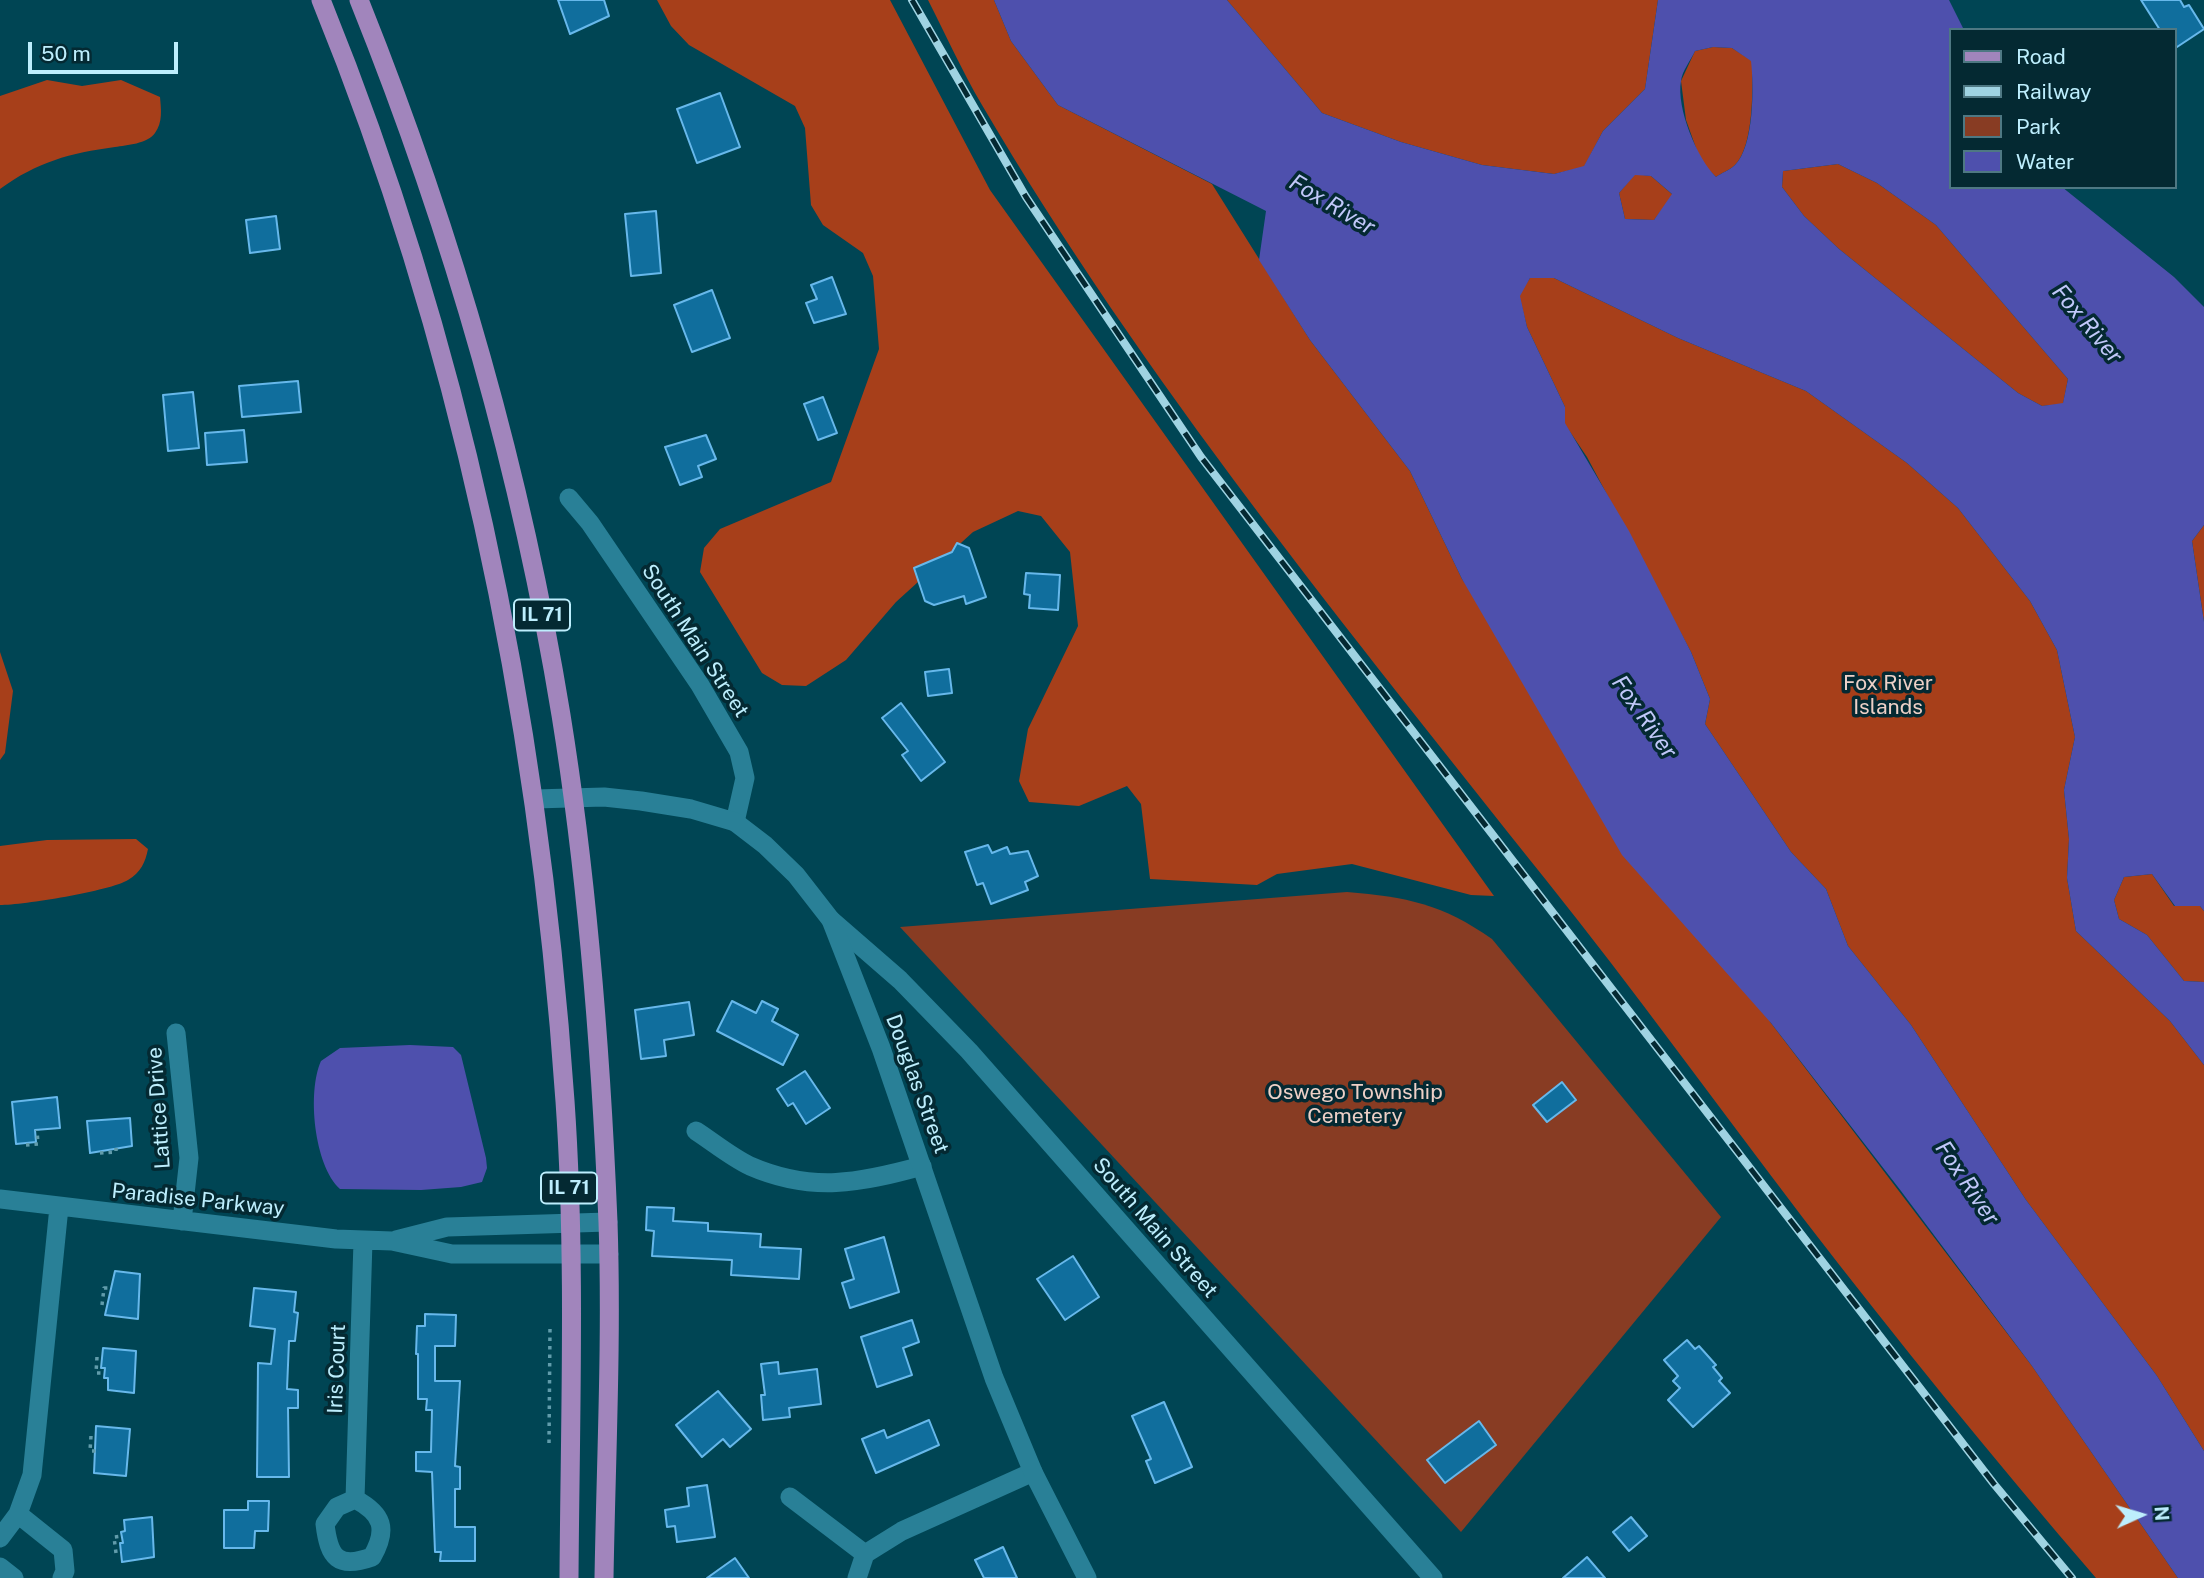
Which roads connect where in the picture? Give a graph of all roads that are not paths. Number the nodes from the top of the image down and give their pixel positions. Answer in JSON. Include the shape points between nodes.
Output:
{"nodes":[{"id":1,"x":321,"y":0,"type":"edge"},
{"id":2,"x":359,"y":0,"type":"edge"},
{"id":3,"x":569,"y":498,"type":"dead end"},
{"id":4,"x":572,"y":798,"type":"junction"},
{"id":5,"x":535,"y":799,"type":"junction"},
{"id":6,"x":735,"y":822,"type":"junction"},
{"id":7,"x":831,"y":920,"type":"junction"},
{"id":8,"x":176,"y":1033,"type":"dead end"},
{"id":9,"x":696,"y":1131,"type":"dead end"},
{"id":10,"x":922,"y":1166,"type":"junction"},
{"id":11,"x":0,"y":1199,"type":"edge"},
{"id":12,"x":59,"y":1207,"type":"junction"},
{"id":13,"x":182,"y":1221,"type":"junction"},
{"id":14,"x":608,"y":1222,"type":"junction"},
{"id":15,"x":571,"y":1223,"type":"junction"},
{"id":16,"x":363,"y":1241,"type":"junction"},
{"id":17,"x":392,"y":1241,"type":"junction"},
{"id":18,"x":571,"y":1254,"type":"junction"},
{"id":19,"x":608,"y":1254,"type":"junction"},
{"id":20,"x":1033,"y":1472,"type":"junction"},
{"id":21,"x":790,"y":1497,"type":"dead end"},
{"id":22,"x":355,"y":1499,"type":"dead end"},
{"id":23,"x":18,"y":1514,"type":"junction"},
{"id":24,"x":0,"y":1538,"type":"edge"},
{"id":25,"x":865,"y":1554,"type":"junction"},
{"id":26,"x":0,"y":1567,"type":"edge"},
{"id":27,"x":14,"y":1578,"type":"edge"},
{"id":28,"x":62,"y":1578,"type":"edge"},
{"id":29,"x":569,"y":1578,"type":"edge"},
{"id":30,"x":604,"y":1578,"type":"edge"},
{"id":31,"x":857,"y":1578,"type":"edge"},
{"id":32,"x":1087,"y":1578,"type":"edge"},
{"id":33,"x":1433,"y":1578,"type":"edge"}],
"edges":[{"from":1,"to":5,"type":"main road","number":"IL 71","via":[[401,220],[478,491]]},
{"from":2,"to":4,"type":"main road","number":"IL 71","via":[[427,183],[472,328],[521,519]]},
{"from":3,"to":6,"type":"street","name":"South Main Street","via":[[700,685],[739,752],[745,778]]},
{"from":4,"to":5,"type":"street","name":"Douglas Street"},
{"from":4,"to":6,"type":"street","name":"Douglas Street","via":[[641,801]]},
{"from":4,"to":14,"type":"main road","number":"IL 71","via":[[591,965]]},
{"from":5,"to":15,"type":"main road","number":"IL 71","via":[[550,923]]},
{"from":6,"to":7,"type":"street","name":"Douglas Street","via":[[796,875]]},
{"from":7,"to":10,"type":"street","name":"Douglas Street"},
{"from":7,"to":33,"type":"street","name":"South Main Street","via":[[900,980],[969,1051]]},
{"from":8,"to":13,"type":"street","name":"Lattice Drive","via":[[189,1158]]},
{"from":9,"to":10,"type":"street","via":[[748,1165],[799,1183],[856,1183]]},
{"from":10,"to":20,"type":"street","name":"Douglas Street","via":[[994,1378]]},
{"from":11,"to":12,"type":"street","name":"Paradise Parkway"},
{"from":12,"to":13,"type":"street","name":"Paradise Parkway"},
{"from":12,"to":23,"type":"street","via":[[32,1475]]},
{"from":13,"to":16,"type":"street","name":"Paradise Parkway"},
{"from":14,"to":15,"type":"street","name":"Paradise Parkway"},
{"from":14,"to":19,"type":"main road","number":"IL 71"},
{"from":15,"to":17,"type":"street","name":"Paradise Parkway","via":[[447,1227]]},
{"from":15,"to":18,"type":"main road","number":"IL 71"},
{"from":16,"to":17,"type":"street","name":"Paradise Parkway"},
{"from":16,"to":22,"type":"street","name":"Iris Court"},
{"from":17,"to":18,"type":"street","name":"Paradise Parkway","via":[[452,1254]]},
{"from":18,"to":19,"type":"street","name":"Paradise Parkway"},
{"from":18,"to":29,"type":"main road","number":"IL 71"},
{"from":19,"to":30,"type":"main road","number":"IL 71"},
{"from":20,"to":25,"type":"street","via":[[902,1531]]},
{"from":20,"to":32,"type":"street","name":"Douglas Street"},
{"from":21,"to":25,"type":"street"},
{"from":23,"to":24,"type":"street"},
{"from":23,"to":28,"type":"street","via":[[63,1550]]},
{"from":25,"to":31,"type":"street"},
{"from":26,"to":27,"type":"street"}]}
